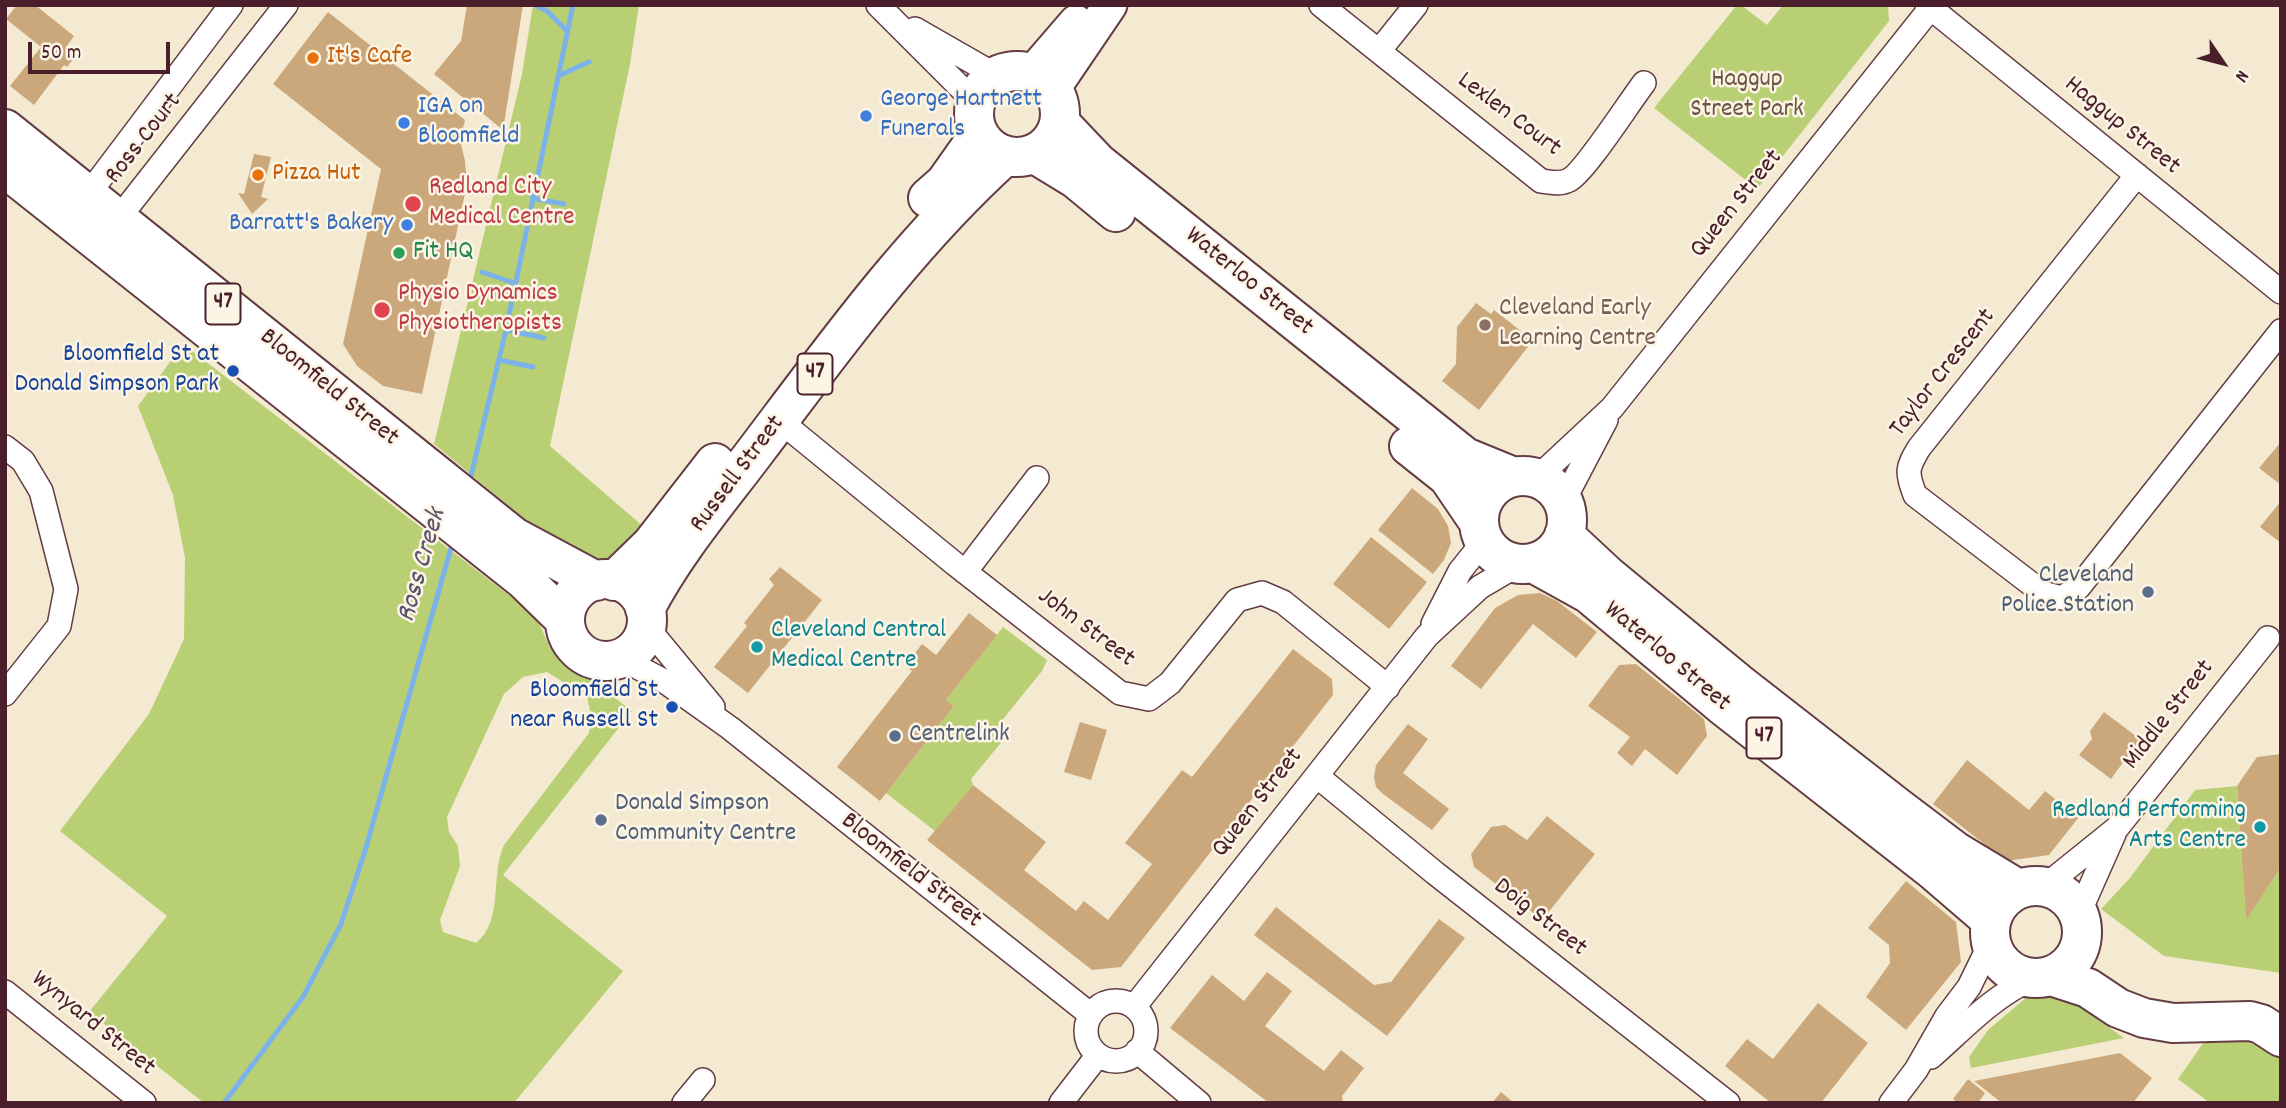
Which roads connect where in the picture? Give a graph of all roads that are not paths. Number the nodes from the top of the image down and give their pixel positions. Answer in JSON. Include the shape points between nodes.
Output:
{"nodes":[{"id":1,"x":231,"y":5,"type":"edge"},
{"id":2,"x":286,"y":5,"type":"edge"},
{"id":3,"x":1091,"y":5,"type":"edge"},
{"id":4,"x":1110,"y":5,"type":"edge"},
{"id":5,"x":1321,"y":5,"type":"edge"},
{"id":6,"x":1416,"y":5,"type":"edge"},
{"id":7,"x":1930,"y":6,"type":"edge"},
{"id":8,"x":885,"y":10,"type":"edge"},
{"id":9,"x":1379,"y":51,"type":"junction"},
{"id":10,"x":1644,"y":83,"type":"dead end"},
{"id":11,"x":1017,"y":114,"type":"junction"},
{"id":12,"x":5,"y":129,"type":"edge"},
{"id":13,"x":5,"y":168,"type":"edge"},
{"id":14,"x":2137,"y":175,"type":"junction"},
{"id":15,"x":78,"y":207,"type":"junction"},
{"id":16,"x":109,"y":231,"type":"junction"},
{"id":17,"x":2281,"y":292,"type":"edge"},
{"id":18,"x":2281,"y":331,"type":"edge"},
{"id":19,"x":1612,"y":408,"type":"junction"},
{"id":20,"x":779,"y":420,"type":"junction"},
{"id":21,"x":5,"y":447,"type":"edge"},
{"id":22,"x":1037,"y":478,"type":"dead end"},
{"id":23,"x":1545,"y":498,"type":"junction"},
{"id":24,"x":484,"y":530,"type":"junction"},
{"id":25,"x":1481,"y":531,"type":"junction"},
{"id":26,"x":1526,"y":564,"type":"junction"},
{"id":27,"x":965,"y":572,"type":"junction"},
{"id":28,"x":605,"y":581,"type":"junction"},
{"id":29,"x":645,"y":617,"type":"junction"},
{"id":30,"x":565,"y":620,"type":"junction"},
{"id":31,"x":1427,"y":636,"type":"junction"},
{"id":32,"x":2268,"y":638,"type":"dead end"},
{"id":33,"x":620,"y":658,"type":"junction"},
{"id":34,"x":1388,"y":687,"type":"junction"},
{"id":35,"x":5,"y":694,"type":"edge"},
{"id":36,"x":730,"y":728,"type":"junction"},
{"id":37,"x":1317,"y":776,"type":"junction"},
{"id":38,"x":2117,"y":828,"type":"junction"},
{"id":39,"x":2031,"y":887,"type":"junction"},
{"id":40,"x":2080,"y":929,"type":"junction"},
{"id":41,"x":1991,"y":932,"type":"junction"},
{"id":42,"x":2041,"y":977,"type":"junction"},
{"id":43,"x":5,"y":992,"type":"edge"},
{"id":44,"x":1134,"y":1007,"type":"junction"},
{"id":45,"x":2281,"y":1009,"type":"edge"},
{"id":46,"x":1091,"y":1015,"type":"junction"},
{"id":47,"x":2281,"y":1037,"type":"edge"},
{"id":48,"x":1137,"y":1051,"type":"junction"},
{"id":49,"x":1098,"y":1055,"type":"junction"},
{"id":50,"x":1916,"y":1070,"type":"junction"},
{"id":51,"x":703,"y":1080,"type":"dead end"},
{"id":52,"x":144,"y":1103,"type":"edge"},
{"id":53,"x":684,"y":1103,"type":"edge"},
{"id":54,"x":1062,"y":1103,"type":"edge"},
{"id":55,"x":1199,"y":1103,"type":"edge"},
{"id":56,"x":1728,"y":1103,"type":"edge"},
{"id":57,"x":1891,"y":1103,"type":"edge"}],
"edges":[{"from":1,"to":15,"type":"street","name":"Ross Court"},
{"from":2,"to":16,"type":"street","name":"Ross Court"},
{"from":3,"to":11,"type":"main road","name":"Russell Street"},
{"from":4,"to":11,"type":"main road","name":"Russell Street"},
{"from":5,"to":9,"type":"street","name":"Lexlen Court"},
{"from":6,"to":9,"type":"street"},
{"from":7,"to":14,"type":"street","name":"Haggup Street"},
{"from":7,"to":19,"type":"street","name":"Queen Street"},
{"from":8,"to":11,"type":"street","name":"Waterloo Street"},
{"from":8,"to":11,"type":"street","name":"Waterloo Street"},
{"from":9,"to":10,"type":"street","name":"Lexlen Court","via":[[1541,181],[1557,183],[1571,180],[1584,166]]},
{"from":11,"to":20,"type":"highway","name":"Russell Street","number":"47","via":[[961,196],[913,248]]},
{"from":11,"to":23,"type":"highway","name":"Waterloo Street","number":"47","via":[[1098,163],[1465,457]]},
{"from":11,"to":25,"type":"highway","name":"Waterloo Street","number":"47","via":[[1076,179],[1448,477]]},
{"from":11,"to":28,"type":"highway","name":"Russell Street","number":"47","via":[[914,211],[652,544]]},
{"from":12,"to":15,"type":"highway","name":"Bloomfield Street","number":"47"},
{"from":13,"to":15,"type":"highway","name":"Bloomfield Street","number":"47"},
{"from":14,"to":17,"type":"street","name":"Haggup Street"},
{"from":14,"to":18,"type":"street","name":"Taylor Crescent","via":[[1919,448],[1907,467],[1915,495],[2043,593],[2062,598],[2079,587]]},
{"from":15,"to":16,"type":"highway","name":"Bloomfield Street","number":"47"},
{"from":16,"to":24,"type":"highway","name":"Bloomfield Street","number":"47"},
{"from":19,"to":23,"type":"street","name":"Queen Street"},
{"from":19,"to":23,"type":"street","name":"Queen Street"},
{"from":20,"to":27,"type":"street","name":"John Street"},
{"from":20,"to":29,"type":"highway","name":"Russell Street","number":"47","via":[[674,561]]},
{"from":21,"to":35,"type":"street","via":[[23,461],[41,491],[66,589],[59,626]]},
{"from":22,"to":27,"type":"street"},
{"from":23,"to":25,"type":"highway","via":[[1493,488],[1480,509]]},
{"from":23,"to":26,"type":"highway","via":[[1557,548],[1546,558]]},
{"from":23,"to":39,"type":"highway","name":"Waterloo Street","number":"47","via":[[1608,576],[1738,683],[1955,851]]},
{"from":24,"to":28,"type":"highway","name":"Bloomfield Street","number":"47","via":[[514,537]]},
{"from":24,"to":30,"type":"highway","name":"Bloomfield Street","number":"47","via":[[523,579]]},
{"from":25,"to":26,"type":"highway","number":"47","via":[[1493,553],[1505,561]]},
{"from":25,"to":31,"type":"street","name":"Queen Street"},
{"from":26,"to":31,"type":"street","name":"Queen Street","via":[[1480,587]]},
{"from":26,"to":41,"type":"highway","name":"Waterloo Street","number":"47","via":[[1589,594],[1934,871]]},
{"from":27,"to":34,"type":"street","name":"John Street","via":[[1119,693],[1149,699],[1170,683],[1237,600],[1262,593],[1283,602]]},
{"from":28,"to":29,"type":"highway","number":"47","via":[[633,590]]},
{"from":28,"to":30,"type":"highway","number":"47","via":[[583,586],[567,607]]},
{"from":29,"to":33,"type":"highway","number":"47","via":[[638,646]]},
{"from":29,"to":36,"type":"street","name":"Bloomfield Street"},
{"from":30,"to":33,"type":"highway","number":"47","via":[[568,638],[584,655],[608,661]]},
{"from":31,"to":34,"type":"street","name":"Queen Street"},
{"from":32,"to":38,"type":"street","name":"Middle Street"},
{"from":33,"to":36,"type":"street","name":"Bloomfield Street","via":[[664,681]]},
{"from":34,"to":37,"type":"street","name":"Queen Street"},
{"from":36,"to":46,"type":"street","name":"Bloomfield Street"},
{"from":37,"to":44,"type":"street","name":"Queen Street"},
{"from":37,"to":56,"type":"street","name":"Doig Street"},
{"from":38,"to":39,"type":"street","name":"Middle Street"},
{"from":38,"to":40,"type":"street","name":"Middle Street"},
{"from":39,"to":40,"type":"highway","number":"47","via":[[2065,896]]},
{"from":39,"to":41,"type":"highway","via":[[2006,896],[1996,907]]},
{"from":40,"to":42,"type":"highway","via":[[2069,964]]},
{"from":40,"to":45,"type":"highway","number":"47","via":[[2115,976],[2144,992],[2175,999],[2238,995]]},
{"from":41,"to":42,"type":"highway","number":"47","via":[[1996,957],[2005,967],[2017,975]]},
{"from":41,"to":50,"type":"street","via":[[1969,987]]},
{"from":42,"to":47,"type":"highway","number":"47","via":[[2088,988],[2144,1018],[2173,1023],[2250,1021]]},
{"from":42,"to":50,"type":"street","via":[[2010,988]]},
{"from":43,"to":52,"type":"street","name":"Wynyard Street"},
{"from":44,"to":46,"type":"street","via":[[1115,1001]]},
{"from":44,"to":48,"type":"street","via":[[1145,1033]]},
{"from":46,"to":49,"type":"street","via":[[1087,1041]]},
{"from":48,"to":49,"type":"street","via":[[1114,1061]]},
{"from":48,"to":55,"type":"street"},
{"from":49,"to":54,"type":"street"},
{"from":50,"to":57,"type":"street"},
{"from":51,"to":53,"type":"street"}]}
